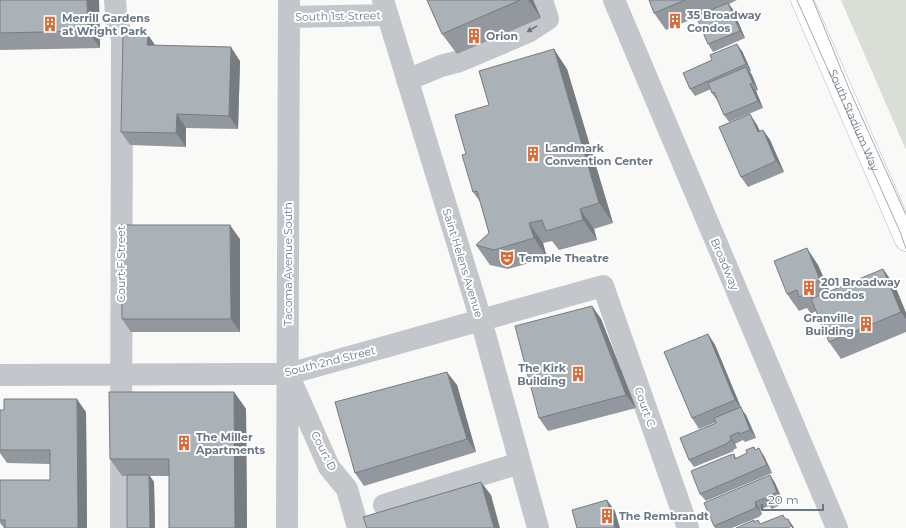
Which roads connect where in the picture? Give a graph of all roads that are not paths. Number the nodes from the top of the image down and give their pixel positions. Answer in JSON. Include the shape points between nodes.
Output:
{"nodes":[{"id":1,"x":115,"y":0,"type":"edge"},
{"id":2,"x":542,"y":0,"type":"edge"},
{"id":3,"x":614,"y":0,"type":"edge"},
{"id":4,"x":802,"y":0,"type":"edge"},
{"id":5,"x":289,"y":8,"type":"edge"},
{"id":6,"x":385,"y":8,"type":"edge"},
{"id":7,"x":407,"y":80,"type":"junction"},
{"id":8,"x":906,"y":240,"type":"edge"},
{"id":9,"x":603,"y":286,"type":"joint"},
{"id":10,"x":481,"y":320,"type":"junction"},
{"id":11,"x":121,"y":374,"type":"junction"},
{"id":12,"x":288,"y":374,"type":"junction"},
{"id":13,"x":0,"y":375,"type":"edge"},
{"id":14,"x":520,"y":463,"type":"junction"},
{"id":15,"x":384,"y":505,"type":"dead end"},
{"id":16,"x":121,"y":528,"type":"edge"},
{"id":17,"x":287,"y":528,"type":"edge"},
{"id":18,"x":358,"y":528,"type":"edge"},
{"id":19,"x":538,"y":528,"type":"edge"},
{"id":20,"x":688,"y":528,"type":"edge"},
{"id":21,"x":837,"y":528,"type":"edge"}],
"edges":[{"from":1,"to":11,"type":"street","name":"Court F Street","via":[[122,39]]},
{"from":2,"to":7,"type":"street","one_way":true,"via":[[548,19],[528,32]]},
{"from":3,"to":21,"type":"street","name":"Broadway"},
{"from":4,"to":8,"type":"main road","name":"South Stadium Way"},
{"from":5,"to":6,"type":"street","name":"South 1st Street"},
{"from":5,"to":12,"type":"street","name":"Tacoma Avenue South"},
{"from":6,"to":7,"type":"street","name":"Saint Helens Avenue"},
{"from":7,"to":10,"type":"street","name":"Saint Helens Avenue"},
{"from":9,"to":10,"type":"street","name":"South 2nd Street"},
{"from":9,"to":20,"type":"street","name":"Court C"},
{"from":10,"to":12,"type":"street","name":"South 2nd Street"},
{"from":10,"to":14,"type":"street","name":"Saint Helens Avenue"},
{"from":11,"to":12,"type":"street","name":"South 2nd Street"},
{"from":11,"to":13,"type":"street","name":"South 2nd Street"},
{"from":11,"to":16,"type":"street","name":"Court F Street"},
{"from":12,"to":17,"type":"street","name":"Tacoma Avenue South"},
{"from":12,"to":18,"type":"street","name":"Court D","via":[[329,467],[347,489]]},
{"from":14,"to":15,"type":"street"},
{"from":14,"to":19,"type":"street","name":"Saint Helens Avenue"}]}
